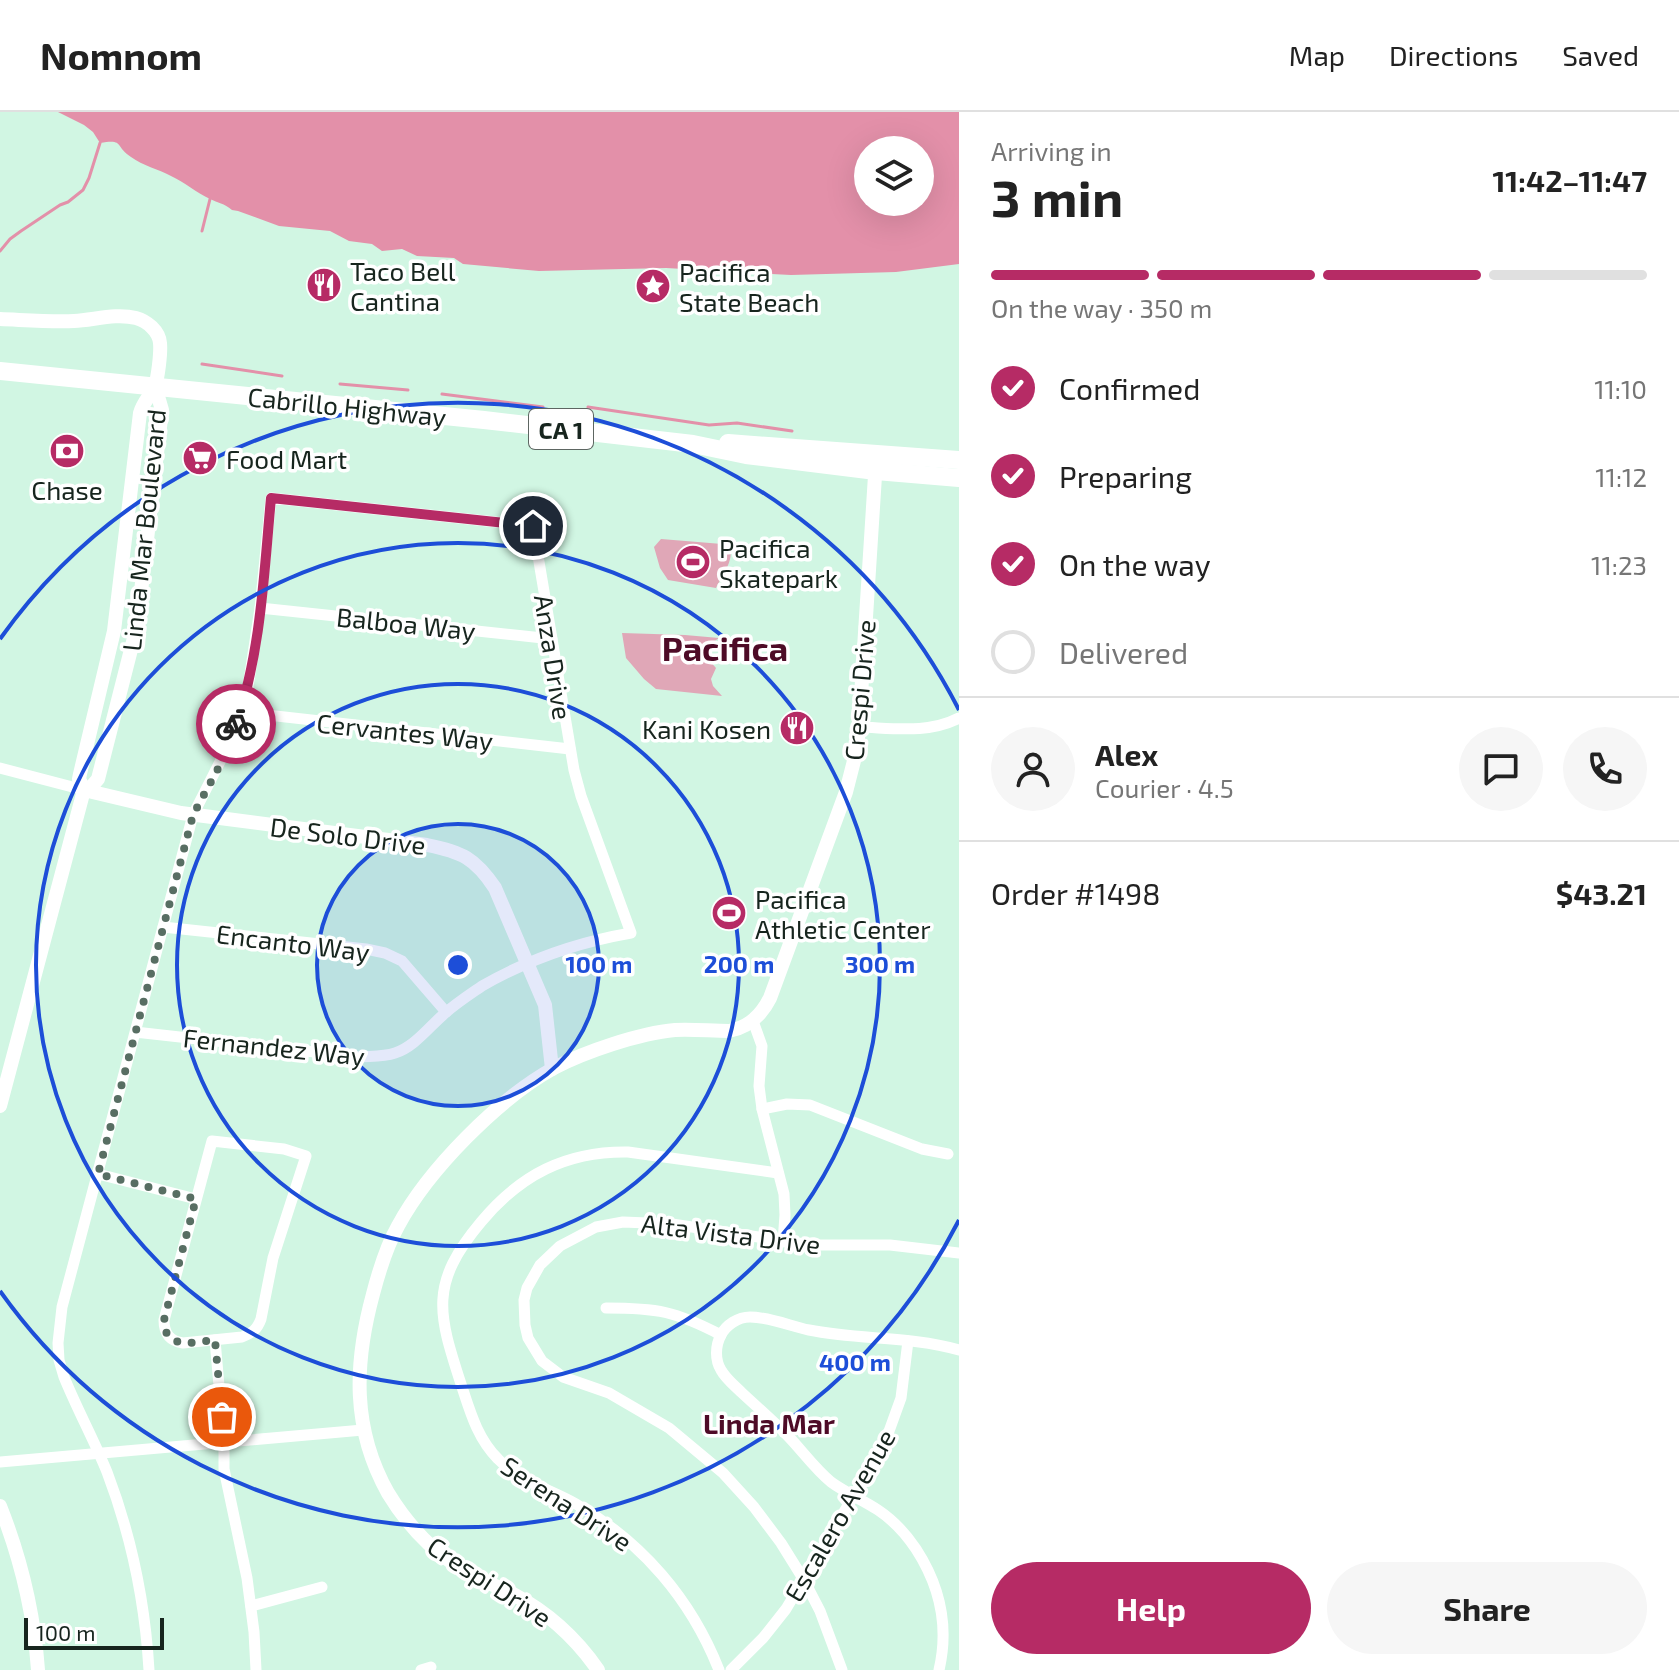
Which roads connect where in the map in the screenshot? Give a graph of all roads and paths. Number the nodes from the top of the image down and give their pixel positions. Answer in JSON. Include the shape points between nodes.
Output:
{"nodes":[{"id":1,"x":0,"y":319,"type":"edge"},
{"id":2,"x":0,"y":371,"type":"edge"},
{"id":3,"x":155,"y":386,"type":"junction"},
{"id":4,"x":959,"y":460,"type":"edge"},
{"id":5,"x":876,"y":462,"type":"junction"},
{"id":6,"x":959,"y":478,"type":"edge"},
{"id":7,"x":260,"y":608,"type":"junction"},
{"id":8,"x":552,"y":639,"type":"junction"},
{"id":9,"x":240,"y":712,"type":"junction"},
{"id":10,"x":959,"y":718,"type":"edge"},
{"id":11,"x":859,"y":727,"type":"junction"},
{"id":12,"x":570,"y":749,"type":"junction"},
{"id":13,"x":0,"y":768,"type":"edge"},
{"id":14,"x":84,"y":790,"type":"junction"},
{"id":15,"x":193,"y":815,"type":"junction"},
{"id":16,"x":163,"y":927,"type":"junction"},
{"id":17,"x":528,"y":963,"type":"junction"},
{"id":18,"x":446,"y":1012,"type":"junction"},
{"id":19,"x":753,"y":1021,"type":"junction"},
{"id":20,"x":135,"y":1032,"type":"junction"},
{"id":21,"x":552,"y":1069,"type":"junction"},
{"id":22,"x":0,"y":1106,"type":"edge"},
{"id":23,"x":762,"y":1109,"type":"junction"},
{"id":24,"x":948,"y":1154,"type":"dead end"},
{"id":25,"x":778,"y":1173,"type":"junction"},
{"id":26,"x":98,"y":1174,"type":"junction"},
{"id":27,"x":196,"y":1199,"type":"junction"},
{"id":28,"x":783,"y":1242,"type":"junction"},
{"id":29,"x":959,"y":1253,"type":"edge"},
{"id":30,"x":606,"y":1308,"type":"dead end"},
{"id":31,"x":721,"y":1335,"type":"junction"},
{"id":32,"x":215,"y":1340,"type":"junction"},
{"id":33,"x":908,"y":1341,"type":"junction"},
{"id":34,"x":959,"y":1350,"type":"edge"},
{"id":35,"x":363,"y":1430,"type":"junction"},
{"id":36,"x":224,"y":1443,"type":"junction"},
{"id":37,"x":99,"y":1454,"type":"junction"},
{"id":38,"x":0,"y":1462,"type":"edge"},
{"id":39,"x":854,"y":1496,"type":"junction"},
{"id":40,"x":0,"y":1506,"type":"edge"},
{"id":41,"x":804,"y":1580,"type":"junction"},
{"id":42,"x":322,"y":1587,"type":"dead end"},
{"id":43,"x":251,"y":1606,"type":"junction"},
{"id":44,"x":38,"y":1670,"type":"edge"},
{"id":45,"x":149,"y":1670,"type":"edge"},
{"id":46,"x":256,"y":1670,"type":"edge"},
{"id":47,"x":598,"y":1670,"type":"edge"},
{"id":48,"x":719,"y":1670,"type":"edge"},
{"id":49,"x":731,"y":1670,"type":"edge"},
{"id":50,"x":842,"y":1670,"type":"edge"},
{"id":51,"x":939,"y":1670,"type":"edge"}],
"edges":[{"from":1,"to":3,"type":"street","via":[[142,320],[160,342]]},
{"from":2,"to":3,"type":"highway","name":"Cabrillo Highway","number":"CA 1"},
{"from":3,"to":5,"type":"highway","name":"Cabrillo Highway","number":"CA 1","via":[[693,444],[746,443]]},
{"from":3,"to":14,"type":"street","name":"Linda Mar Boulevard","via":[[140,413],[118,608],[79,779]]},
{"from":3,"to":14,"type":"street","name":"Linda Mar Boulevard","via":[[162,410],[137,626],[98,779]]},
{"from":4,"to":5,"type":"highway","name":"Cabrillo Highway","number":"CA 1"},
{"from":5,"to":6,"type":"highway","name":"Cabrillo Highway","number":"CA 1"},
{"from":5,"to":11,"type":"street","name":"Crespi Drive"},
{"from":7,"to":8,"type":"street","name":"Balboa Way"},
{"from":7,"to":8,"type":"street","name":"Anza Drive","via":[[271,498],[533,526]]},
{"from":7,"to":9,"type":"street"},
{"from":8,"to":12,"type":"street","name":"Anza Drive"},
{"from":9,"to":12,"type":"street","name":"Cervantes Way"},
{"from":9,"to":15,"type":"street"},
{"from":10,"to":11,"type":"street","via":[[927,729]]},
{"from":11,"to":19,"type":"street","name":"Crespi Drive","via":[[846,792],[770,998]]},
{"from":12,"to":17,"type":"street","name":"Anza Drive","via":[[581,796],[631,933],[582,943]]},
{"from":13,"to":14,"type":"street","name":"De Solo Drive"},
{"from":14,"to":15,"type":"street","name":"De Solo Drive"},
{"from":14,"to":22,"type":"street","name":"Linda Mar Boulevard"},
{"from":15,"to":16,"type":"street"},
{"from":15,"to":17,"type":"street","name":"De Solo Drive","via":[[452,850],[470,859],[495,888]]},
{"from":16,"to":18,"type":"street","name":"Encanto Way","via":[[385,953],[402,961]]},
{"from":16,"to":20,"type":"street"},
{"from":17,"to":18,"type":"street","name":"Fernandez Way"},
{"from":17,"to":21,"type":"street","name":"De Solo Drive","via":[[545,1005]]},
{"from":18,"to":20,"type":"street","name":"Fernandez Way","via":[[413,1043],[380,1056]]},
{"from":19,"to":21,"type":"street","name":"Crespi Drive","via":[[729,1031],[675,1030],[642,1036]]},
{"from":19,"to":23,"type":"street","via":[[762,1046]]},
{"from":20,"to":26,"type":"street"},
{"from":21,"to":35,"type":"street","name":"Crespi Drive","via":[[475,1128],[397,1226],[376,1281],[363,1338]]},
{"from":23,"to":24,"type":"street","via":[[810,1105]]},
{"from":23,"to":25,"type":"street"},
{"from":25,"to":28,"type":"street","via":[[785,1204]]},
{"from":25,"to":48,"type":"street","name":"Serena Drive","via":[[628,1152],[568,1159],[529,1177],[495,1205],[458,1253],[443,1296],[447,1340],[472,1417],[490,1451],[521,1478],[593,1514],[645,1555],[685,1605]]},
{"from":26,"to":27,"type":"street"},
{"from":26,"to":37,"type":"street","via":[[62,1307],[58,1343],[64,1377]]},
{"from":27,"to":32,"type":"street","via":[[164,1328],[183,1343]]},
{"from":27,"to":32,"type":"street","via":[[212,1141],[306,1156],[273,1258],[258,1328],[242,1337]]},
{"from":28,"to":29,"type":"street","name":"Alta Vista Drive"},
{"from":28,"to":41,"type":"street","name":"Alta Vista Drive","via":[[655,1222],[596,1227],[560,1246],[540,1265],[527,1288],[524,1312],[528,1338],[542,1361],[563,1377],[629,1403],[689,1443],[747,1499]]},
{"from":30,"to":31,"type":"street","via":[[660,1310]]},
{"from":31,"to":33,"type":"street","via":[[736,1321],[754,1317],[813,1331]]},
{"from":31,"to":39,"type":"street","via":[[717,1363],[728,1380],[824,1476]]},
{"from":32,"to":36,"type":"street"},
{"from":33,"to":34,"type":"street"},
{"from":33,"to":39,"type":"street","name":"Escalero Avenue","via":[[896,1414]]},
{"from":35,"to":36,"type":"street"},
{"from":35,"to":47,"type":"street","name":"Crespi Drive","via":[[390,1497],[426,1541],[470,1574],[549,1617]]},
{"from":36,"to":37,"type":"street"},
{"from":36,"to":43,"type":"street","via":[[226,1484]]},
{"from":37,"to":38,"type":"street"},
{"from":37,"to":45,"type":"street","via":[[134,1561]]},
{"from":39,"to":41,"type":"street","name":"Escalero Avenue"},
{"from":39,"to":51,"type":"street","via":[[899,1528],[931,1576],[943,1616]]},
{"from":40,"to":44,"type":"street","via":[[26,1587]]},
{"from":41,"to":49,"type":"street","name":"Escalero Avenue","via":[[775,1623]]},
{"from":41,"to":50,"type":"street","name":"Alta Vista Drive"},
{"from":42,"to":43,"type":"street"},
{"from":43,"to":46,"type":"street"}]}
